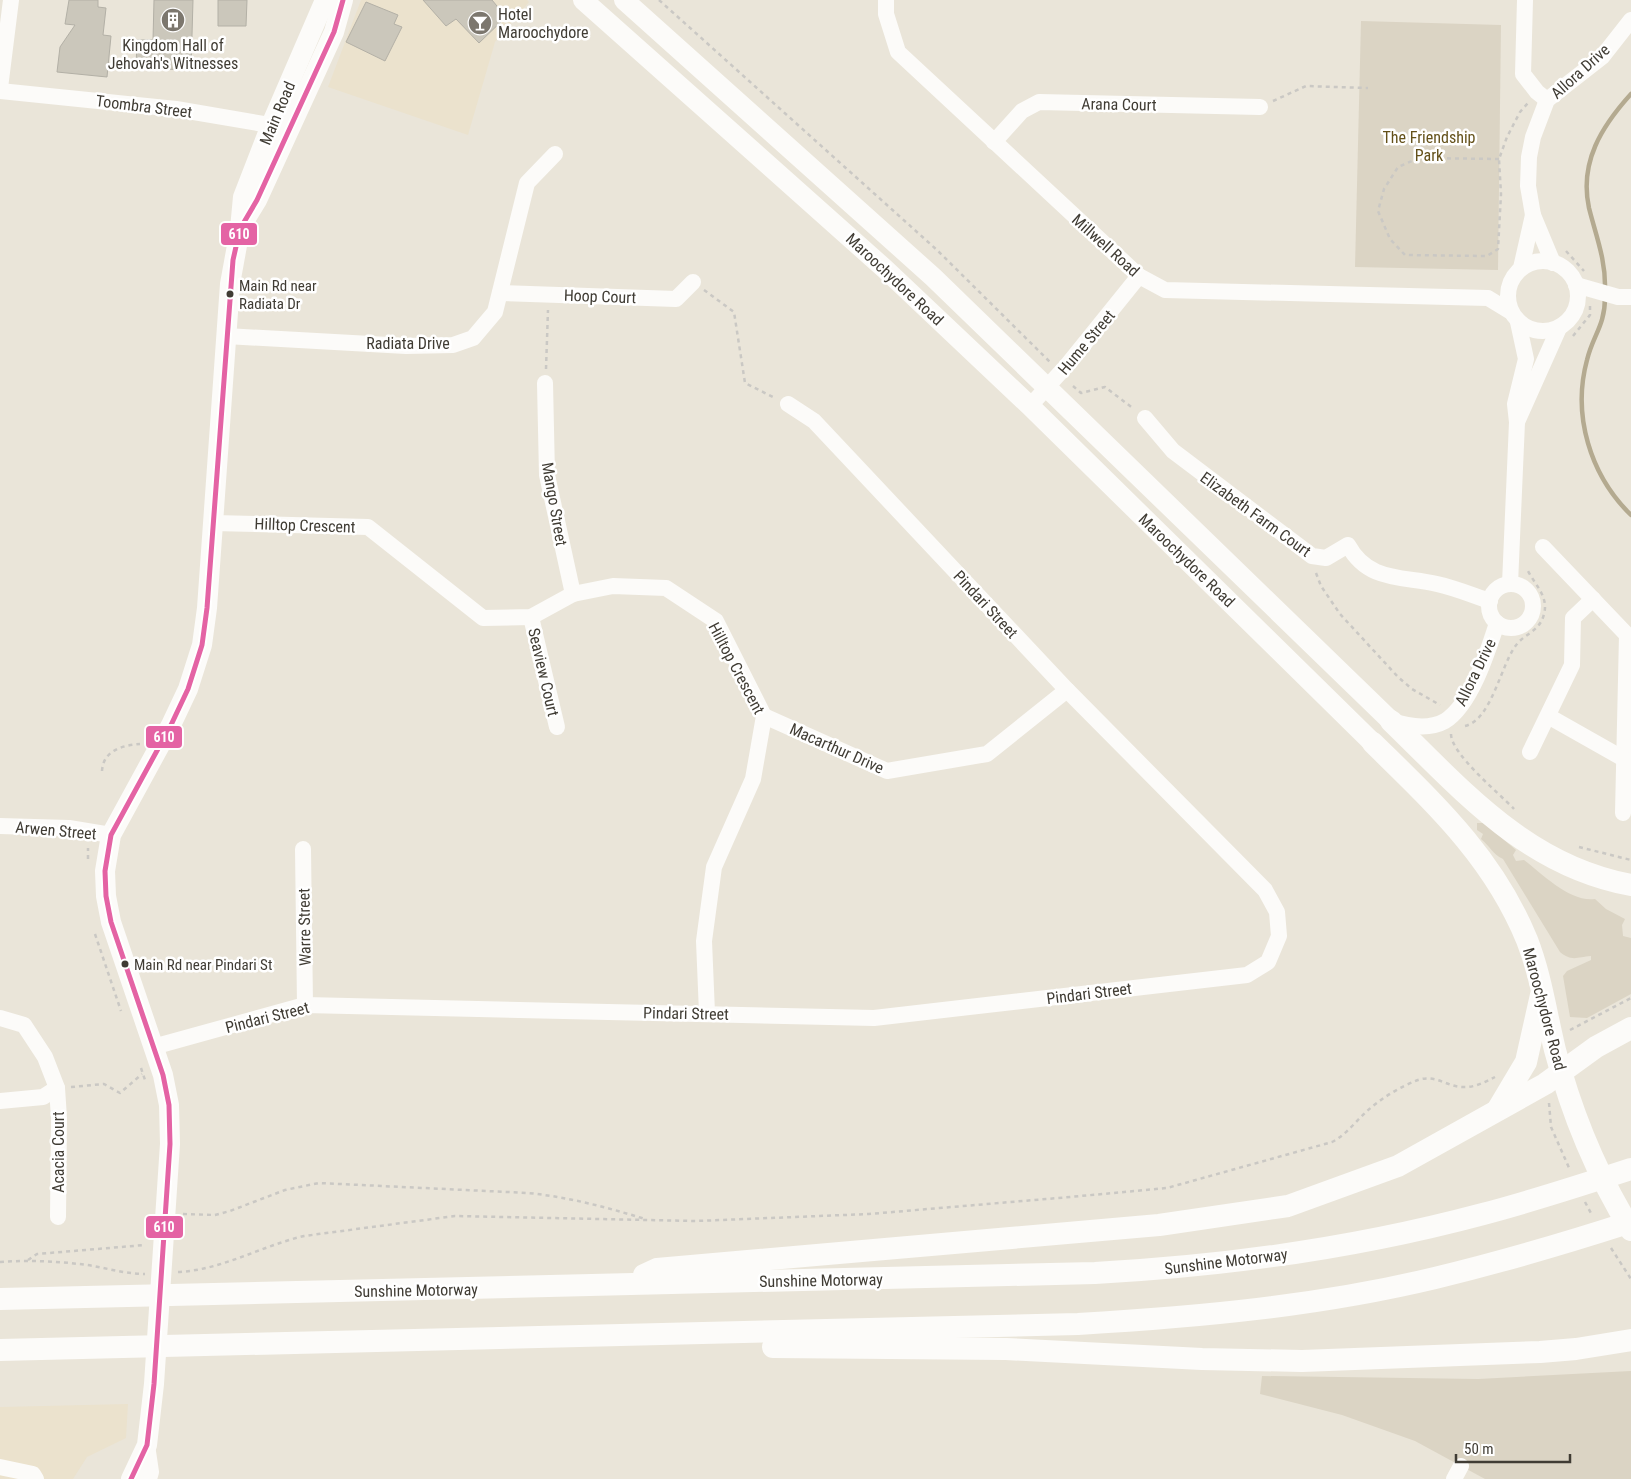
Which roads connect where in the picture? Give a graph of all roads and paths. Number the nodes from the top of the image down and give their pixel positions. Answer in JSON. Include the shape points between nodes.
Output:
{"nodes":[{"id":1,"x":11,"y":0,"type":"edge"},
{"id":2,"x":325,"y":0,"type":"edge"},
{"id":3,"x":343,"y":0,"type":"edge"},
{"id":4,"x":583,"y":0,"type":"edge"},
{"id":5,"x":624,"y":0,"type":"edge"},
{"id":6,"x":659,"y":0,"type":"edge"},
{"id":7,"x":886,"y":0,"type":"edge"},
{"id":8,"x":1525,"y":0,"type":"edge"},
{"id":9,"x":1631,"y":20,"type":"edge"},
{"id":10,"x":1368,"y":88,"type":"dead end"},
{"id":11,"x":0,"y":89,"type":"edge"},
{"id":12,"x":1542,"y":96,"type":"junction"},
{"id":13,"x":1260,"y":107,"type":"joint"},
{"id":14,"x":279,"y":127,"type":"junction"},
{"id":15,"x":994,"y":142,"type":"junction"},
{"id":16,"x":555,"y":154,"type":"dead end"},
{"id":17,"x":1499,"y":159,"type":"junction"},
{"id":18,"x":1533,"y":215,"type":"junction"},
{"id":19,"x":1553,"y":263,"type":"junction"},
{"id":20,"x":1522,"y":268,"type":"junction"},
{"id":21,"x":1139,"y":276,"type":"junction"},
{"id":22,"x":694,"y":282,"type":"joint"},
{"id":23,"x":1510,"y":283,"type":"junction"},
{"id":24,"x":1576,"y":284,"type":"junction"},
{"id":25,"x":500,"y":292,"type":"junction"},
{"id":26,"x":548,"y":294,"type":"junction"},
{"id":27,"x":1624,"y":297,"type":"edge"},
{"id":28,"x":1488,"y":298,"type":"junction"},
{"id":29,"x":1592,"y":304,"type":"junction"},
{"id":30,"x":1515,"y":317,"type":"junction"},
{"id":31,"x":1559,"y":328,"type":"junction"},
{"id":32,"x":226,"y":336,"type":"junction"},
{"id":33,"x":1041,"y":352,"type":"dead end"},
{"id":34,"x":545,"y":383,"type":"joint"},
{"id":35,"x":1048,"y":386,"type":"junction"},
{"id":36,"x":1081,"y":393,"type":"dead end"},
{"id":37,"x":788,"y":404,"type":"joint"},
{"id":38,"x":1030,"y":406,"type":"junction"},
{"id":39,"x":1145,"y":418,"type":"joint"},
{"id":40,"x":1517,"y":422,"type":"junction"},
{"id":41,"x":213,"y":523,"type":"junction"},
{"id":42,"x":1543,"y":547,"type":"dead end"},
{"id":43,"x":1308,"y":554,"type":"junction"},
{"id":44,"x":1510,"y":584,"type":"junction"},
{"id":45,"x":573,"y":594,"type":"junction"},
{"id":46,"x":1593,"y":599,"type":"junction"},
{"id":47,"x":1490,"y":601,"type":"junction"},
{"id":48,"x":531,"y":617,"type":"junction"},
{"id":49,"x":1497,"y":623,"type":"junction"},
{"id":50,"x":1067,"y":690,"type":"junction"},
{"id":51,"x":764,"y":716,"type":"junction"},
{"id":52,"x":1451,"y":716,"type":"junction"},
{"id":53,"x":1548,"y":716,"type":"junction"},
{"id":54,"x":1392,"y":721,"type":"junction"},
{"id":55,"x":556,"y":727,"type":"dead end"},
{"id":56,"x":1372,"y":743,"type":"joint"},
{"id":57,"x":140,"y":744,"type":"dead end"},
{"id":58,"x":1530,"y":752,"type":"dead end"},
{"id":59,"x":1624,"y":759,"type":"junction"},
{"id":60,"x":102,"y":771,"type":"dead end"},
{"id":61,"x":1517,"y":811,"type":"dead end"},
{"id":62,"x":1623,"y":813,"type":"dead end"},
{"id":63,"x":0,"y":826,"type":"edge"},
{"id":64,"x":111,"y":835,"type":"junction"},
{"id":65,"x":1578,"y":847,"type":"dead end"},
{"id":66,"x":88,"y":848,"type":"dead end"},
{"id":67,"x":303,"y":849,"type":"dead end"},
{"id":68,"x":1631,"y":860,"type":"edge"},
{"id":69,"x":88,"y":865,"type":"dead end"},
{"id":70,"x":1631,"y":885,"type":"edge"},
{"id":71,"x":94,"y":929,"type":"dead end"},
{"id":72,"x":1543,"y":987,"type":"junction"},
{"id":73,"x":1631,"y":998,"type":"edge"},
{"id":74,"x":305,"y":1005,"type":"junction"},
{"id":75,"x":707,"y":1013,"type":"junction"},
{"id":76,"x":122,"y":1014,"type":"dead end"},
{"id":77,"x":0,"y":1018,"type":"edge"},
{"id":78,"x":1631,"y":1028,"type":"edge"},
{"id":79,"x":1569,"y":1032,"type":"dead end"},
{"id":80,"x":153,"y":1047,"type":"junction"},
{"id":81,"x":140,"y":1066,"type":"dead end"},
{"id":82,"x":1561,"y":1072,"type":"junction"},
{"id":83,"x":142,"y":1074,"type":"junction"},
{"id":84,"x":1489,"y":1080,"type":"dead end"},
{"id":85,"x":146,"y":1082,"type":"dead end"},
{"id":86,"x":57,"y":1088,"type":"junction"},
{"id":87,"x":0,"y":1101,"type":"edge"},
{"id":88,"x":1498,"y":1109,"type":"junction"},
{"id":89,"x":1631,"y":1169,"type":"edge"},
{"id":90,"x":183,"y":1214,"type":"dead end"},
{"id":91,"x":58,"y":1217,"type":"dead end"},
{"id":92,"x":650,"y":1220,"type":"junction"},
{"id":93,"x":1631,"y":1222,"type":"edge"},
{"id":94,"x":1631,"y":1230,"type":"edge"},
{"id":95,"x":147,"y":1244,"type":"dead end"},
{"id":96,"x":26,"y":1260,"type":"junction"},
{"id":97,"x":0,"y":1262,"type":"edge"},
{"id":98,"x":162,"y":1268,"type":"junction"},
{"id":99,"x":620,"y":1285,"type":"junction"},
{"id":100,"x":0,"y":1299,"type":"edge"},
{"id":101,"x":579,"y":1337,"type":"junction"},
{"id":102,"x":1631,"y":1340,"type":"edge"},
{"id":103,"x":1591,"y":1347,"type":"junction"},
{"id":104,"x":0,"y":1350,"type":"edge"},
{"id":105,"x":1631,"y":1354,"type":"edge"},
{"id":106,"x":147,"y":1444,"type":"junction"},
{"id":107,"x":0,"y":1467,"type":"edge"},
{"id":108,"x":36,"y":1479,"type":"edge"},
{"id":109,"x":132,"y":1479,"type":"edge"},
{"id":110,"x":149,"y":1479,"type":"edge"}],
"edges":[{"from":1,"to":11,"type":"street"},
{"from":2,"to":14,"type":"main road","name":"Main Road"},
{"from":3,"to":14,"type":"main road","name":"Main Road","via":[[334,32]]},
{"from":4,"to":38,"type":"main road","name":"Maroochydore Road","via":[[885,269]]},
{"from":5,"to":35,"type":"main road","name":"Maroochydore Road","via":[[892,239]]},
{"from":6,"to":33,"type":"path","via":[[937,250]]},
{"from":7,"to":15,"type":"street","name":"Millwell Road","via":[[886,14],[898,52]]},
{"from":8,"to":12,"type":"street","via":[[1523,74]]},
{"from":9,"to":12,"type":"street","name":"Allora Drive","via":[[1602,57]]},
{"from":10,"to":13,"type":"path","via":[[1306,86]]},
{"from":11,"to":14,"type":"street","name":"Toombra Street","via":[[176,109]]},
{"from":12,"to":17,"type":"path","via":[[1520,112]]},
{"from":12,"to":18,"type":"street","name":"Allora Drive","via":[[1529,157],[1528,186]]},
{"from":13,"to":15,"type":"street","name":"Arana Court","via":[[1039,102],[1022,112]]},
{"from":14,"to":32,"type":"main road","name":"Main Road","via":[[243,197]]},
{"from":15,"to":21,"type":"street","name":"Millwell Road"},
{"from":16,"to":25,"type":"street","name":"Radiata Drive","via":[[527,183]]},
{"from":17,"to":17,"type":"path","via":[[1498,249],[1487,256],[1405,254],[1390,239],[1378,212],[1384,189],[1398,167],[1420,158]]},
{"from":18,"to":19,"type":"street","name":"Allora Drive"},
{"from":18,"to":20,"type":"street","name":"Allora Drive"},
{"from":19,"to":20,"type":"street","via":[[1533,262]]},
{"from":19,"to":24,"type":"street","via":[[1570,273]]},
{"from":20,"to":23,"type":"street"},
{"from":21,"to":28,"type":"street","name":"Millwell Road","via":[[1165,290]]},
{"from":21,"to":35,"type":"street","name":"Hume Street"},
{"from":22,"to":26,"type":"street","name":"Hoop Court","via":[[676,299]]},
{"from":22,"to":37,"type":"path","via":[[734,312],[745,383]]},
{"from":23,"to":28,"type":"street"},
{"from":23,"to":30,"type":"street","via":[[1508,297]]},
{"from":24,"to":29,"type":"street"},
{"from":24,"to":29,"type":"street","via":[[1578,292]]},
{"from":25,"to":26,"type":"street","name":"Hoop Court"},
{"from":25,"to":32,"type":"street","name":"Radiata Drive","via":[[495,312],[472,338],[453,346]]},
{"from":26,"to":34,"type":"path"},
{"from":27,"to":29,"type":"street"},
{"from":28,"to":30,"type":"street","name":"Millwell Road"},
{"from":29,"to":31,"type":"street"},
{"from":30,"to":31,"type":"street","via":[[1538,332]]},
{"from":30,"to":40,"type":"street","via":[[1526,358],[1515,404]]},
{"from":31,"to":40,"type":"street"},
{"from":32,"to":41,"type":"main road","name":"Main Road"},
{"from":34,"to":45,"type":"street","name":"Mango Street","via":[[547,475]]},
{"from":35,"to":38,"type":"street","name":"Hume Street"},
{"from":35,"to":54,"type":"main road","name":"Maroochydore Road"},
{"from":36,"to":39,"type":"path","via":[[1105,388]]},
{"from":37,"to":50,"type":"street","name":"Pindari Street","via":[[814,421]]},
{"from":38,"to":56,"type":"main road","name":"Maroochydore Road"},
{"from":39,"to":43,"type":"street","name":"Elizabeth Farm Court","via":[[1173,451]]},
{"from":40,"to":44,"type":"street"},
{"from":41,"to":48,"type":"street","name":"Hilltop Crescent","via":[[368,527],[483,618]]},
{"from":41,"to":64,"type":"main road","name":"Main Road","via":[[202,645],[188,689]]},
{"from":42,"to":46,"type":"street"},
{"from":43,"to":47,"type":"street","name":"Elizabeth Farm Court","via":[[1326,558],[1348,545],[1357,558],[1376,572],[1439,584]]},
{"from":43,"to":52,"type":"path","via":[[1321,586],[1340,614],[1405,684],[1435,700]]},
{"from":44,"to":47,"type":"street","via":[[1497,589]]},
{"from":44,"to":49,"type":"street","via":[[1528,592],[1533,604],[1530,616],[1515,628]]},
{"from":45,"to":48,"type":"street","name":"Hilltop Crescent"},
{"from":45,"to":51,"type":"street","name":"Hilltop Crescent","via":[[613,586],[666,588],[716,621]]},
{"from":46,"to":53,"type":"street","via":[[1573,618],[1572,665]]},
{"from":46,"to":59,"type":"street","via":[[1627,635]]},
{"from":47,"to":49,"type":"street","via":[[1490,613]]},
{"from":48,"to":55,"type":"street","name":"Seaview Court"},
{"from":49,"to":52,"type":"street","name":"Allora Drive","via":[[1490,649],[1474,682]]},
{"from":50,"to":51,"type":"street","name":"Macarthur Drive","via":[[987,754],[888,772]]},
{"from":50,"to":75,"type":"street","name":"Pindari Street","via":[[1265,890],[1277,912],[1279,936],[1268,962],[1247,975],[874,1018]]},
{"from":51,"to":75,"type":"street","name":"Hilltop Crescent","via":[[753,779],[714,867],[704,941]]},
{"from":52,"to":54,"type":"street","name":"Allora Drive","via":[[1444,722],[1429,726]]},
{"from":52,"to":61,"type":"path","via":[[1458,727],[1451,732],[1451,740]]},
{"from":53,"to":58,"type":"street"},
{"from":53,"to":59,"type":"street"},
{"from":54,"to":70,"type":"highway","name":"Maroochydore Road","via":[[1475,803],[1514,836],[1595,877]]},
{"from":56,"to":72,"type":"highway","name":"Maroochydore Road","via":[[1450,818],[1490,869],[1527,940]]},
{"from":57,"to":60,"type":"path","via":[[110,752]]},
{"from":59,"to":62,"type":"street"},
{"from":63,"to":64,"type":"street","name":"Arwen Street","via":[[68,828]]},
{"from":64,"to":80,"type":"main road","name":"Main Road","via":[[106,871],[110,913]]},
{"from":65,"to":68,"type":"path"},
{"from":66,"to":69,"type":"path"},
{"from":67,"to":74,"type":"street","name":"Warre Street"},
{"from":71,"to":76,"type":"path"},
{"from":72,"to":82,"type":"highway","name":"Maroochydore Road"},
{"from":72,"to":88,"type":"highway","via":[[1526,1062]]},
{"from":73,"to":79,"type":"path"},
{"from":74,"to":75,"type":"street","name":"Pindari Street"},
{"from":74,"to":80,"type":"street","name":"Pindari Street"},
{"from":77,"to":86,"type":"street","name":"Acacia Court","via":[[24,1025],[45,1057]]},
{"from":78,"to":82,"type":"highway","via":[[1596,1047]]},
{"from":80,"to":98,"type":"main road","name":"Main Road","via":[[169,1105],[170,1144]]},
{"from":81,"to":83,"type":"path"},
{"from":82,"to":88,"type":"highway"},
{"from":82,"to":94,"type":"highway","name":"Maroochydore Road","via":[[1582,1136],[1602,1180]]},
{"from":83,"to":85,"type":"path"},
{"from":83,"to":86,"type":"path","via":[[120,1093],[104,1084]]},
{"from":84,"to":92,"type":"path","via":[[1461,1087],[1434,1078],[1418,1080],[1385,1098],[1332,1142],[1167,1188],[869,1214]]},
{"from":86,"to":87,"type":"street","via":[[43,1097]]},
{"from":86,"to":91,"type":"street","name":"Acacia Court"},
{"from":88,"to":99,"type":"highway","via":[[1398,1166],[1288,1206],[1159,1225],[657,1270]]},
{"from":89,"to":99,"type":"highway","name":"Sunshine Motorway","via":[[1481,1215],[1367,1241],[1264,1258],[1095,1274]]},
{"from":90,"to":92,"type":"path","via":[[230,1211],[285,1190],[319,1183],[536,1194],[609,1208]]},
{"from":92,"to":98,"type":"path","via":[[455,1216],[304,1236],[198,1271]]},
{"from":93,"to":101,"type":"highway","via":[[1557,1246],[1434,1278],[1253,1310],[1078,1324]]},
{"from":95,"to":96,"type":"path","via":[[37,1254]]},
{"from":96,"to":97,"type":"path"},
{"from":96,"to":98,"type":"path","via":[[81,1264],[129,1274]]},
{"from":98,"to":106,"type":"main road","name":"Main Road"},
{"from":99,"to":100,"type":"highway","name":"Sunshine Motorway"},
{"from":101,"to":103,"type":"highway","via":[[618,1349],[1006,1349],[1302,1361]]},
{"from":101,"to":104,"type":"highway"},
{"from":102,"to":103,"type":"highway"},
{"from":103,"to":105,"type":"highway"},
{"from":106,"to":109,"type":"main road","name":"Main Road"},
{"from":106,"to":110,"type":"street","name":"Main Road"},
{"from":107,"to":108,"type":"street","via":[[33,1474]]}]}
